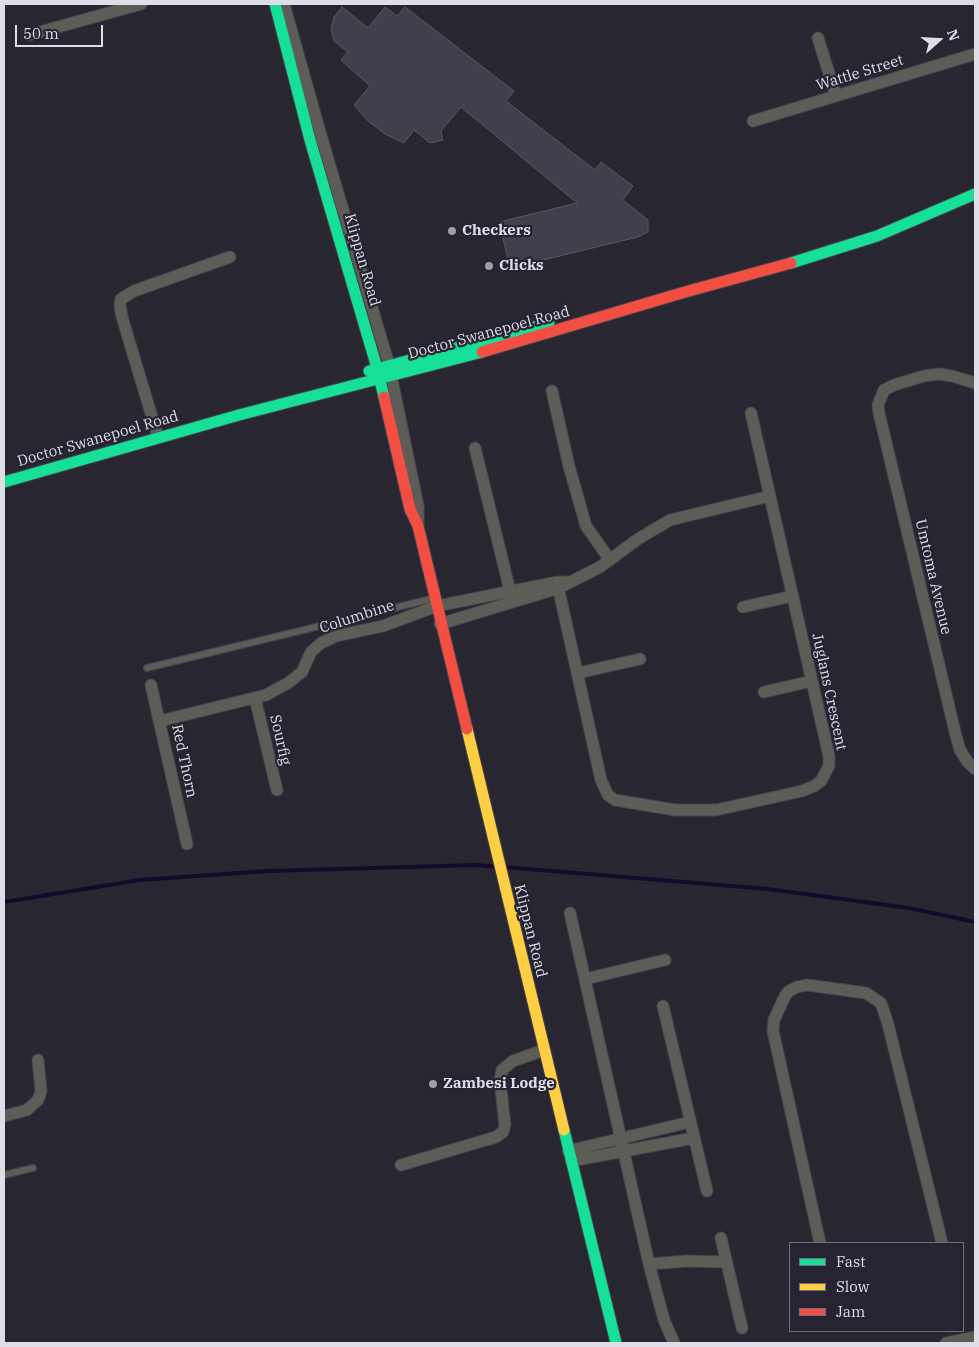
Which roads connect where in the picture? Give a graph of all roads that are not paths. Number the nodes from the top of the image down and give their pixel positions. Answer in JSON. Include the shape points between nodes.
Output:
{"nodes":[{"id":1,"x":140,"y":4,"type":"edge"},
{"id":2,"x":275,"y":4,"type":"edge"},
{"id":3,"x":284,"y":4,"type":"edge"},
{"id":4,"x":29,"y":35,"type":"dead end"},
{"id":5,"x":818,"y":38,"type":"dead end"},
{"id":6,"x":975,"y":54,"type":"edge"},
{"id":7,"x":836,"y":96,"type":"junction"},
{"id":8,"x":753,"y":121,"type":"dead end"},
{"id":9,"x":316,"y":140,"type":"junction"},
{"id":10,"x":334,"y":181,"type":"junction"},
{"id":11,"x":975,"y":189,"type":"edge"},
{"id":12,"x":975,"y":194,"type":"edge"},
{"id":13,"x":327,"y":195,"type":"junction"},
{"id":14,"x":230,"y":257,"type":"dead end"},
{"id":15,"x":390,"y":370,"type":"junction"},
{"id":16,"x":378,"y":374,"type":"junction"},
{"id":17,"x":975,"y":383,"type":"edge"},
{"id":18,"x":552,"y":391,"type":"dead end"},
{"id":19,"x":751,"y":413,"type":"dead end"},
{"id":20,"x":157,"y":434,"type":"junction"},
{"id":21,"x":475,"y":448,"type":"dead end"},
{"id":22,"x":4,"y":474,"type":"edge"},
{"id":23,"x":4,"y":482,"type":"edge"},
{"id":24,"x":770,"y":496,"type":"junction"},
{"id":25,"x":418,"y":526,"type":"junction"},
{"id":26,"x":610,"y":560,"type":"junction"},
{"id":27,"x":562,"y":584,"type":"junction"},
{"id":28,"x":510,"y":591,"type":"junction"},
{"id":29,"x":793,"y":596,"type":"junction"},
{"id":30,"x":436,"y":602,"type":"junction"},
{"id":31,"x":743,"y":607,"type":"dead end"},
{"id":32,"x":440,"y":624,"type":"junction"},
{"id":33,"x":640,"y":659,"type":"dead end"},
{"id":34,"x":147,"y":668,"type":"dead end"},
{"id":35,"x":578,"y":673,"type":"junction"},
{"id":36,"x":812,"y":681,"type":"junction"},
{"id":37,"x":151,"y":685,"type":"dead end"},
{"id":38,"x":764,"y":692,"type":"dead end"},
{"id":39,"x":255,"y":698,"type":"junction"},
{"id":40,"x":160,"y":721,"type":"junction"},
{"id":41,"x":974,"y":769,"type":"edge"},
{"id":42,"x":276,"y":790,"type":"dead end"},
{"id":43,"x":187,"y":844,"type":"dead end"},
{"id":44,"x":570,"y":914,"type":"dead end"},
{"id":45,"x":665,"y":960,"type":"dead end"},
{"id":46,"x":585,"y":979,"type":"junction"},
{"id":47,"x":663,"y":1006,"type":"dead end"},
{"id":48,"x":544,"y":1050,"type":"junction"},
{"id":49,"x":38,"y":1060,"type":"dead end"},
{"id":50,"x":4,"y":1116,"type":"edge"},
{"id":51,"x":690,"y":1122,"type":"junction"},
{"id":52,"x":694,"y":1138,"type":"junction"},
{"id":53,"x":621,"y":1145,"type":"junction"},
{"id":54,"x":570,"y":1156,"type":"junction"},
{"id":55,"x":401,"y":1165,"type":"dead end"},
{"id":56,"x":33,"y":1168,"type":"dead end"},
{"id":57,"x":4,"y":1175,"type":"edge"},
{"id":58,"x":706,"y":1191,"type":"dead end"},
{"id":59,"x":721,"y":1238,"type":"dead end"},
{"id":60,"x":820,"y":1242,"type":"edge"},
{"id":61,"x":942,"y":1242,"type":"edge"},
{"id":62,"x":726,"y":1262,"type":"junction"},
{"id":63,"x":649,"y":1264,"type":"junction"},
{"id":64,"x":742,"y":1328,"type":"dead end"},
{"id":65,"x":961,"y":1335,"type":"edge"},
{"id":66,"x":975,"y":1337,"type":"edge"},
{"id":67,"x":616,"y":1343,"type":"edge"},
{"id":68,"x":674,"y":1343,"type":"edge"},
{"id":69,"x":946,"y":1343,"type":"edge"}],
"edges":[{"from":1,"to":4,"type":"street"},
{"from":2,"to":9,"type":"main road","name":"Klippan Road"},
{"from":3,"to":9,"type":"street","name":"Klippan Road"},
{"from":5,"to":7,"type":"street"},
{"from":6,"to":7,"type":"street","name":"Wattle Street"},
{"from":7,"to":8,"type":"street","name":"Wattle Street"},
{"from":9,"to":10,"type":"street","name":"Klippan Road"},
{"from":9,"to":13,"type":"main road","name":"Klippan Road"},
{"from":10,"to":13,"type":"lane"},
{"from":10,"to":15,"type":"street","name":"Klippan Road"},
{"from":11,"to":15,"type":"main road","name":"Doctor Swanepoel Road","via":[[877,231],[791,260]]},
{"from":12,"to":15,"type":"main road","name":"Doctor Swanepoel Road","via":[[826,254],[513,344]]},
{"from":13,"to":16,"type":"main road","name":"Klippan Road"},
{"from":14,"to":20,"type":"street","via":[[134,290],[122,299],[122,317]]},
{"from":15,"to":16,"type":"main road","name":"Doctor Swanepoel Road"},
{"from":15,"to":25,"type":"street","name":"Klippan Road","via":[[418,506]]},
{"from":16,"to":20,"type":"main road","name":"Doctor Swanepoel Road"},
{"from":16,"to":25,"type":"main road","name":"Klippan Road","via":[[410,509]]},
{"from":17,"to":41,"type":"street","name":"Umtoma Avenue","via":[[939,374],[924,376],[884,390],[878,405],[956,736],[960,750]]},
{"from":18,"to":26,"type":"street","via":[[586,526]]},
{"from":19,"to":24,"type":"street","name":"Juglans Crescent"},
{"from":20,"to":22,"type":"main road","name":"Doctor Swanepoel Road"},
{"from":20,"to":23,"type":"main road","name":"Doctor Swanepoel Road"},
{"from":21,"to":28,"type":"street"},
{"from":24,"to":26,"type":"street","via":[[670,520]]},
{"from":24,"to":29,"type":"street","name":"Juglans Crescent"},
{"from":25,"to":30,"type":"main road","name":"Klippan Road"},
{"from":26,"to":27,"type":"street","via":[[588,575]]},
{"from":27,"to":28,"type":"street","name":"Columbine"},
{"from":27,"to":32,"type":"street"},
{"from":27,"to":35,"type":"street","name":"Juglans Crescent"},
{"from":28,"to":30,"type":"street","name":"Columbine"},
{"from":29,"to":31,"type":"street"},
{"from":29,"to":36,"type":"street","name":"Juglans Crescent"},
{"from":30,"to":32,"type":"main road","name":"Klippan Road"},
{"from":30,"to":34,"type":"lane"},
{"from":30,"to":39,"type":"street","name":"Columbine","via":[[382,626],[336,636],[321,643],[311,652],[302,672],[288,683]]},
{"from":32,"to":48,"type":"main road","name":"Klippan Road"},
{"from":33,"to":35,"type":"street"},
{"from":35,"to":36,"type":"street","name":"Juglans Crescent","via":[[601,780],[608,794],[624,803],[696,811],[716,810],[802,791],[821,780],[829,766],[829,756]]},
{"from":36,"to":38,"type":"street"},
{"from":37,"to":40,"type":"street","name":"Red Thorn"},
{"from":39,"to":40,"type":"street","name":"Columbine"},
{"from":39,"to":42,"type":"street","name":"Sourfig"},
{"from":40,"to":43,"type":"street","name":"Red Thorn"},
{"from":44,"to":46,"type":"street"},
{"from":45,"to":46,"type":"street"},
{"from":46,"to":53,"type":"street"},
{"from":47,"to":51,"type":"street"},
{"from":48,"to":54,"type":"main road","name":"Klippan Road"},
{"from":48,"to":55,"type":"street","via":[[502,1070],[500,1082],[505,1125],[496,1137]]},
{"from":49,"to":50,"type":"street","via":[[41,1091],[38,1100],[26,1110]]},
{"from":51,"to":52,"type":"street"},
{"from":51,"to":53,"type":"street"},
{"from":52,"to":53,"type":"street"},
{"from":52,"to":58,"type":"street"},
{"from":53,"to":54,"type":"street"},
{"from":53,"to":63,"type":"street"},
{"from":54,"to":67,"type":"main road","name":"Klippan Road"},
{"from":56,"to":57,"type":"lane"},
{"from":59,"to":62,"type":"street"},
{"from":60,"to":61,"type":"street","via":[[773,1032],[774,1020],[785,996],[797,987],[807,985],[866,993],[881,1003]]},
{"from":62,"to":63,"type":"street"},
{"from":62,"to":64,"type":"street"},
{"from":63,"to":68,"type":"street","via":[[664,1320]]},
{"from":65,"to":66,"type":"street"},
{"from":65,"to":69,"type":"street"}]}
